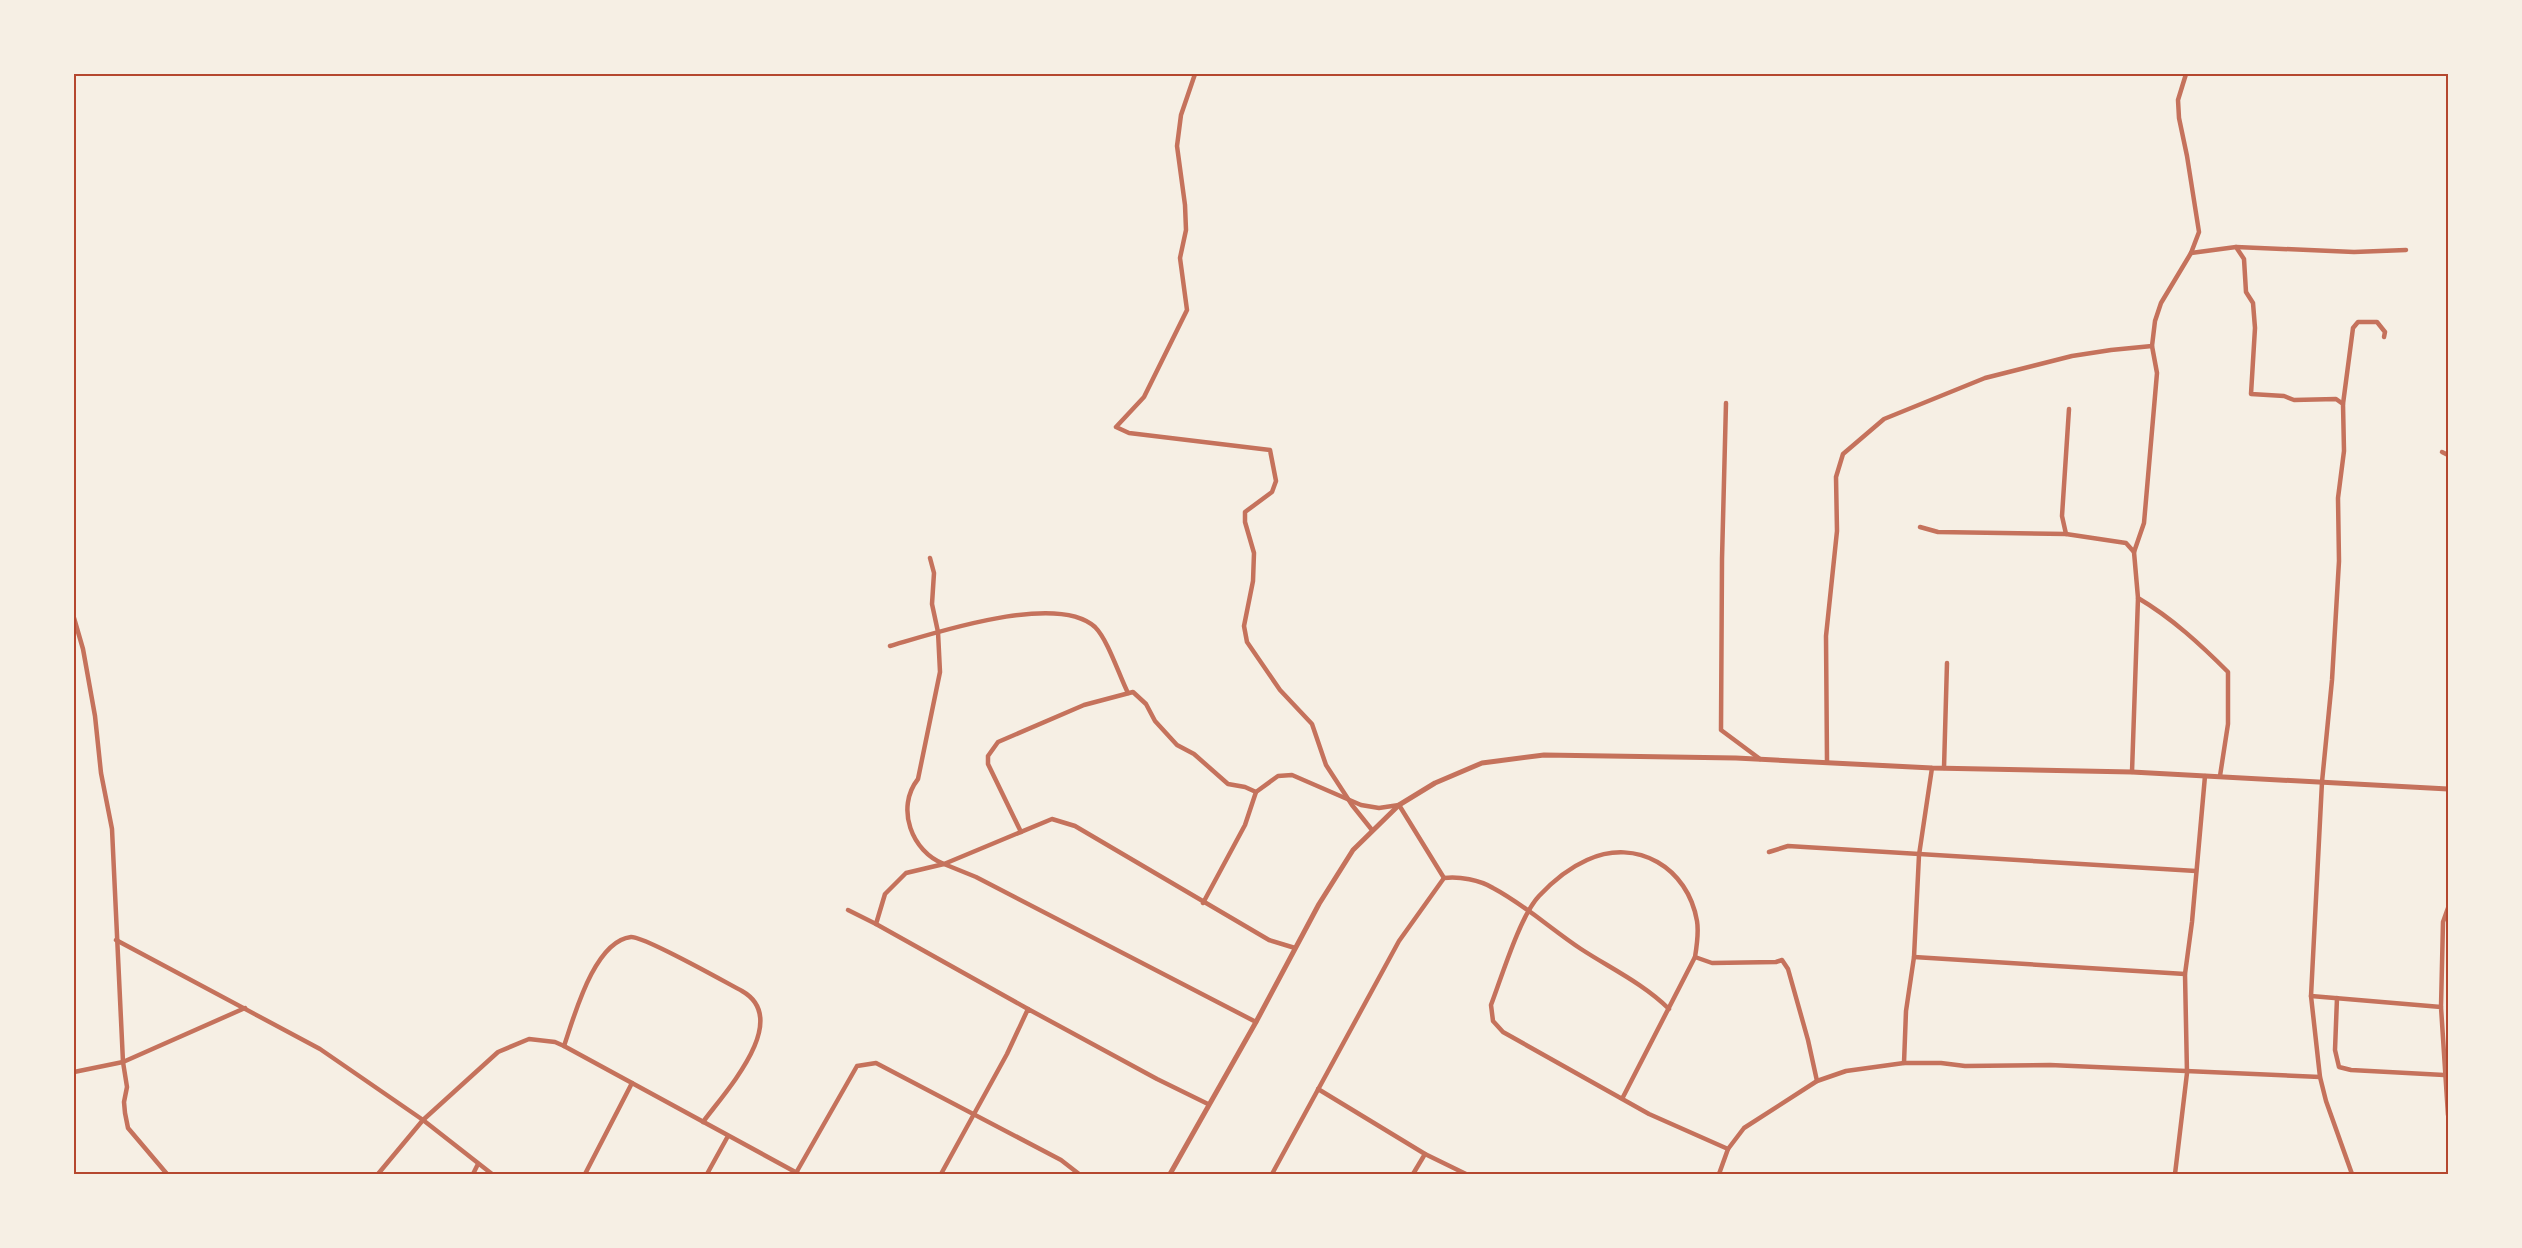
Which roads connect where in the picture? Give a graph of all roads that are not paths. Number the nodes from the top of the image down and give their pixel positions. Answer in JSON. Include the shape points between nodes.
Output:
{"nodes":[{"id":1,"x":1195,"y":74,"type":"edge"},
{"id":2,"x":2186,"y":74,"type":"edge"},
{"id":3,"x":2236,"y":247,"type":"junction"},
{"id":4,"x":2406,"y":250,"type":"dead end"},
{"id":5,"x":2191,"y":253,"type":"junction"},
{"id":6,"x":2384,"y":338,"type":"dead end"},
{"id":7,"x":2152,"y":346,"type":"junction"},
{"id":8,"x":1726,"y":403,"type":"dead end"},
{"id":9,"x":2343,"y":404,"type":"junction"},
{"id":10,"x":2069,"y":409,"type":"dead end"},
{"id":11,"x":2442,"y":452,"type":"dead end"},
{"id":12,"x":2448,"y":455,"type":"edge"},
{"id":13,"x":1920,"y":527,"type":"dead end"},
{"id":14,"x":2066,"y":534,"type":"junction"},
{"id":15,"x":2134,"y":552,"type":"junction"},
{"id":16,"x":930,"y":558,"type":"dead end"},
{"id":17,"x":2138,"y":598,"type":"junction"},
{"id":18,"x":74,"y":618,"type":"edge"},
{"id":19,"x":939,"y":632,"type":"junction"},
{"id":20,"x":890,"y":646,"type":"dead end"},
{"id":21,"x":1947,"y":663,"type":"dead end"},
{"id":22,"x":1128,"y":693,"type":"junction"},
{"id":23,"x":1760,"y":759,"type":"junction"},
{"id":24,"x":1827,"y":762,"type":"junction"},
{"id":25,"x":1932,"y":768,"type":"junction"},
{"id":26,"x":1944,"y":768,"type":"junction"},
{"id":27,"x":2132,"y":772,"type":"junction"},
{"id":28,"x":2205,"y":776,"type":"junction"},
{"id":29,"x":2220,"y":776,"type":"junction"},
{"id":30,"x":2322,"y":782,"type":"junction"},
{"id":31,"x":2448,"y":789,"type":"edge"},
{"id":32,"x":1256,"y":792,"type":"junction"},
{"id":33,"x":1348,"y":799,"type":"junction"},
{"id":34,"x":1399,"y":805,"type":"junction"},
{"id":35,"x":1372,"y":830,"type":"junction"},
{"id":36,"x":1021,"y":832,"type":"junction"},
{"id":37,"x":1769,"y":852,"type":"dead end"},
{"id":38,"x":1919,"y":855,"type":"junction"},
{"id":39,"x":944,"y":864,"type":"junction"},
{"id":40,"x":2196,"y":871,"type":"junction"},
{"id":41,"x":1444,"y":878,"type":"junction"},
{"id":42,"x":1203,"y":903,"type":"junction"},
{"id":43,"x":2448,"y":908,"type":"edge"},
{"id":44,"x":1529,"y":909,"type":"junction"},
{"id":45,"x":848,"y":910,"type":"dead end"},
{"id":46,"x":876,"y":924,"type":"junction"},
{"id":47,"x":116,"y":940,"type":"junction"},
{"id":48,"x":1295,"y":948,"type":"junction"},
{"id":49,"x":1695,"y":957,"type":"junction"},
{"id":50,"x":1914,"y":957,"type":"junction"},
{"id":51,"x":2185,"y":974,"type":"junction"},
{"id":52,"x":2312,"y":996,"type":"junction"},
{"id":53,"x":2337,"y":998,"type":"junction"},
{"id":54,"x":2441,"y":1007,"type":"junction"},
{"id":55,"x":246,"y":1008,"type":"junction"},
{"id":56,"x":1028,"y":1009,"type":"junction"},
{"id":57,"x":1669,"y":1009,"type":"junction"},
{"id":58,"x":1257,"y":1022,"type":"junction"},
{"id":59,"x":564,"y":1046,"type":"junction"},
{"id":60,"x":123,"y":1062,"type":"junction"},
{"id":61,"x":1904,"y":1063,"type":"junction"},
{"id":62,"x":74,"y":1072,"type":"edge"},
{"id":63,"x":2187,"y":1073,"type":"junction"},
{"id":64,"x":2444,"y":1075,"type":"junction"},
{"id":65,"x":2320,"y":1077,"type":"junction"},
{"id":66,"x":1817,"y":1081,"type":"junction"},
{"id":67,"x":632,"y":1083,"type":"junction"},
{"id":68,"x":1318,"y":1089,"type":"junction"},
{"id":69,"x":1622,"y":1099,"type":"junction"},
{"id":70,"x":1208,"y":1104,"type":"junction"},
{"id":71,"x":973,"y":1114,"type":"junction"},
{"id":72,"x":2448,"y":1115,"type":"edge"},
{"id":73,"x":423,"y":1120,"type":"junction"},
{"id":74,"x":703,"y":1122,"type":"junction"},
{"id":75,"x":728,"y":1136,"type":"junction"},
{"id":76,"x":1728,"y":1149,"type":"junction"},
{"id":77,"x":1425,"y":1154,"type":"junction"},
{"id":78,"x":478,"y":1164,"type":"junction"},
{"id":79,"x":167,"y":1174,"type":"edge"},
{"id":80,"x":378,"y":1174,"type":"edge"},
{"id":81,"x":473,"y":1174,"type":"edge"},
{"id":82,"x":492,"y":1174,"type":"edge"},
{"id":83,"x":585,"y":1174,"type":"edge"},
{"id":84,"x":707,"y":1174,"type":"edge"},
{"id":85,"x":797,"y":1174,"type":"edge"},
{"id":86,"x":941,"y":1174,"type":"edge"},
{"id":87,"x":1079,"y":1174,"type":"edge"},
{"id":88,"x":1170,"y":1174,"type":"edge"},
{"id":89,"x":1272,"y":1174,"type":"edge"},
{"id":90,"x":1413,"y":1174,"type":"edge"},
{"id":91,"x":1466,"y":1174,"type":"edge"},
{"id":92,"x":1719,"y":1174,"type":"edge"},
{"id":93,"x":2175,"y":1174,"type":"edge"},
{"id":94,"x":2352,"y":1174,"type":"edge"}],
"edges":[{"from":1,"to":33,"type":"street","via":[[1181,115],[1177,146],[1185,206],[1186,230],[1180,258],[1187,309],[1144,397],[1116,428],[1129,433],[1270,450],[1276,481],[1272,492],[1245,512],[1254,553],[1244,626],[1246,642],[1280,690],[1312,724],[1326,765]]},
{"from":2,"to":5,"type":"street","via":[[2178,100],[2199,232]]},
{"from":3,"to":4,"type":"street"},
{"from":3,"to":5,"type":"street"},
{"from":3,"to":9,"type":"street","via":[[2244,259],[2246,292],[2253,303],[2251,394],[2294,400],[2336,399]]},
{"from":5,"to":7,"type":"street","via":[[2161,303]]},
{"from":6,"to":9,"type":"street","via":[[2385,332],[2377,322],[2358,322],[2353,328]]},
{"from":7,"to":15,"type":"street","via":[[2157,373],[2144,523]]},
{"from":7,"to":24,"type":"street","via":[[2072,357],[1985,378],[1884,419],[1843,454],[1836,477],[1837,531],[1826,636]]},
{"from":8,"to":23,"type":"street","via":[[1721,730]]},
{"from":9,"to":30,"type":"street","via":[[2338,573]]},
{"from":10,"to":14,"type":"street","via":[[2062,516]]},
{"from":11,"to":12,"type":"street"},
{"from":13,"to":14,"type":"street","via":[[1938,532]]},
{"from":14,"to":15,"type":"street","via":[[2126,543]]},
{"from":15,"to":17,"type":"street"},
{"from":16,"to":19,"type":"street","via":[[934,573],[932,604]]},
{"from":17,"to":27,"type":"street"},
{"from":17,"to":29,"type":"street","via":[[2157,609],[2228,672],[2228,724]]},
{"from":18,"to":47,"type":"street","via":[[83,649],[112,829]]},
{"from":19,"to":20,"type":"street"},
{"from":19,"to":22,"type":"street","via":[[1002,617],[1080,616],[1100,633]]},
{"from":19,"to":39,"type":"street","via":[[940,672],[918,779],[906,812],[917,842],[931,859]]},
{"from":21,"to":26,"type":"street"},
{"from":22,"to":32,"type":"street","via":[[1133,692],[1146,704],[1155,721],[1177,745],[1228,783]]},
{"from":22,"to":36,"type":"street","via":[[1084,705],[998,742],[988,756],[988,764]]},
{"from":23,"to":24,"type":"street"},
{"from":23,"to":34,"type":"street","via":[[1544,755],[1500,759],[1435,783]]},
{"from":24,"to":25,"type":"street"},
{"from":25,"to":26,"type":"street"},
{"from":25,"to":38,"type":"street"},
{"from":26,"to":27,"type":"street"},
{"from":27,"to":28,"type":"street"},
{"from":28,"to":29,"type":"street"},
{"from":28,"to":40,"type":"street"},
{"from":29,"to":30,"type":"street"},
{"from":30,"to":31,"type":"street"},
{"from":30,"to":52,"type":"street"},
{"from":32,"to":33,"type":"street","via":[[1278,776],[1292,775]]},
{"from":32,"to":42,"type":"street","via":[[1245,825]]},
{"from":33,"to":34,"type":"street","via":[[1379,808]]},
{"from":33,"to":35,"type":"street"},
{"from":34,"to":35,"type":"street"},
{"from":34,"to":41,"type":"street"},
{"from":35,"to":48,"type":"street","via":[[1353,850]]},
{"from":36,"to":39,"type":"street"},
{"from":36,"to":42,"type":"street","via":[[1052,819],[1075,826]]},
{"from":37,"to":38,"type":"street","via":[[1788,846]]},
{"from":38,"to":40,"type":"street"},
{"from":38,"to":50,"type":"street"},
{"from":39,"to":46,"type":"street","via":[[906,873],[885,894]]},
{"from":39,"to":58,"type":"street"},
{"from":40,"to":51,"type":"street"},
{"from":41,"to":44,"type":"street","via":[[1482,883]]},
{"from":41,"to":68,"type":"street","via":[[1400,941]]},
{"from":42,"to":48,"type":"street","via":[[1269,940]]},
{"from":43,"to":54,"type":"street","via":[[2443,922]]},
{"from":44,"to":49,"type":"street","via":[[1553,882],[1589,859],[1629,852],[1645,856],[1672,871],[1688,891],[1697,920]]},
{"from":44,"to":57,"type":"street"},
{"from":44,"to":69,"type":"street","via":[[1491,1005],[1493,1021],[1503,1032]]},
{"from":45,"to":46,"type":"street"},
{"from":46,"to":56,"type":"street"},
{"from":47,"to":55,"type":"street"},
{"from":47,"to":60,"type":"street"},
{"from":48,"to":58,"type":"street"},
{"from":49,"to":57,"type":"street"},
{"from":49,"to":66,"type":"street","via":[[1712,963],[1782,960],[1788,969]]},
{"from":50,"to":51,"type":"street"},
{"from":50,"to":61,"type":"street"},
{"from":51,"to":63,"type":"street"},
{"from":52,"to":53,"type":"street"},
{"from":52,"to":65,"type":"street"},
{"from":53,"to":54,"type":"street"},
{"from":53,"to":64,"type":"street","via":[[2335,1050],[2339,1067]]},
{"from":54,"to":64,"type":"street"},
{"from":55,"to":60,"type":"street"},
{"from":55,"to":73,"type":"street","via":[[320,1049]]},
{"from":56,"to":70,"type":"street"},
{"from":56,"to":71,"type":"street"},
{"from":57,"to":69,"type":"street"},
{"from":58,"to":70,"type":"street"},
{"from":59,"to":67,"type":"street"},
{"from":59,"to":73,"type":"street","via":[[529,1039],[506,1047]]},
{"from":59,"to":74,"type":"street","via":[[594,969],[608,950],[630,937],[670,953],[753,997],[758,1006],[758,1038],[746,1063]]},
{"from":60,"to":62,"type":"street"},
{"from":60,"to":79,"type":"street","via":[[129,1128]]},
{"from":61,"to":63,"type":"street","via":[[2050,1065]]},
{"from":61,"to":66,"type":"street","via":[[1846,1071]]},
{"from":63,"to":65,"type":"street"},
{"from":63,"to":93,"type":"street"},
{"from":64,"to":72,"type":"street"},
{"from":65,"to":94,"type":"street"},
{"from":66,"to":76,"type":"street","via":[[1744,1128]]},
{"from":67,"to":74,"type":"street"},
{"from":67,"to":83,"type":"street"},
{"from":68,"to":77,"type":"street"},
{"from":68,"to":89,"type":"street"},
{"from":69,"to":76,"type":"street"},
{"from":70,"to":88,"type":"street"},
{"from":71,"to":85,"type":"street","via":[[876,1063],[863,1063],[857,1066]]},
{"from":71,"to":86,"type":"street"},
{"from":71,"to":87,"type":"street","via":[[1061,1160]]},
{"from":73,"to":78,"type":"street"},
{"from":73,"to":80,"type":"street"},
{"from":74,"to":75,"type":"street"},
{"from":75,"to":84,"type":"street"},
{"from":75,"to":85,"type":"street"},
{"from":76,"to":92,"type":"street"},
{"from":77,"to":90,"type":"street"},
{"from":77,"to":91,"type":"street"},
{"from":78,"to":81,"type":"street"},
{"from":78,"to":82,"type":"street"}]}
